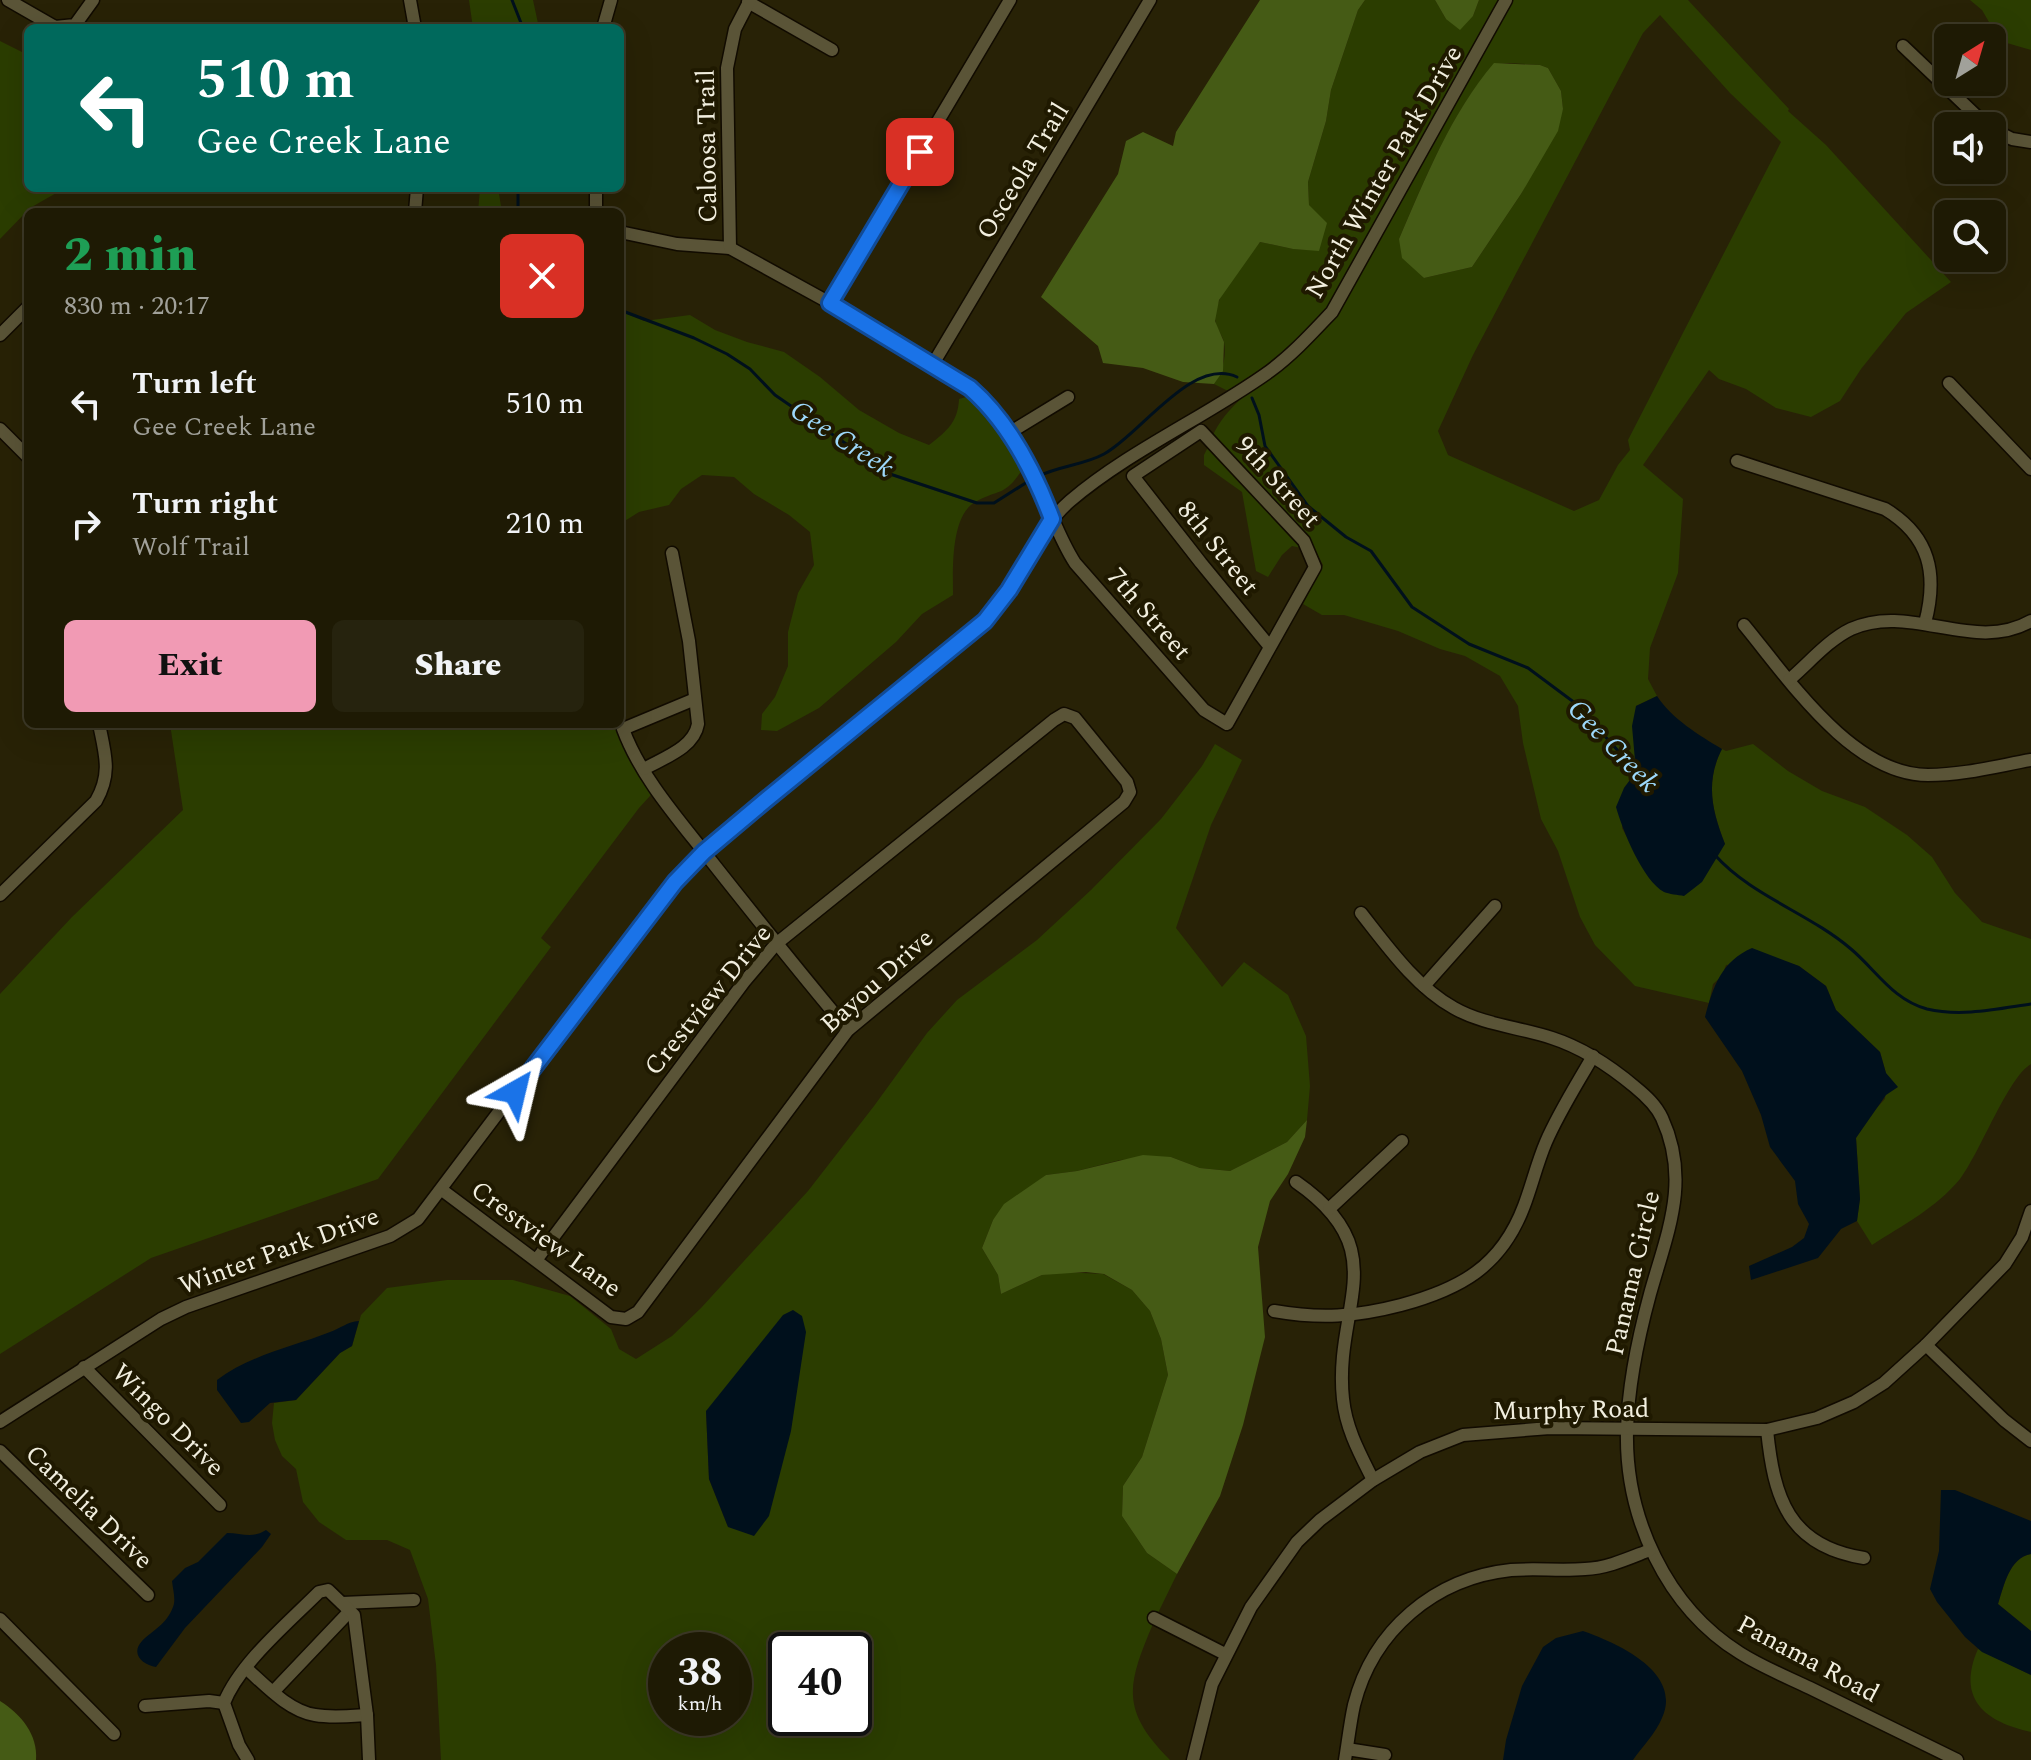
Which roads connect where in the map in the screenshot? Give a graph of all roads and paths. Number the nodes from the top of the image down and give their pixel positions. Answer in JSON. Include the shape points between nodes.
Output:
{"nodes":[{"id":1,"x":8,"y":0,"type":"edge"},
{"id":2,"x":93,"y":0,"type":"edge"},
{"id":3,"x":410,"y":0,"type":"edge"},
{"id":4,"x":611,"y":0,"type":"edge"},
{"id":5,"x":1010,"y":0,"type":"edge"},
{"id":6,"x":1150,"y":0,"type":"edge"},
{"id":7,"x":1506,"y":0,"type":"edge"},
{"id":8,"x":749,"y":1,"type":"edge"},
{"id":9,"x":50,"y":24,"type":"edge"},
{"id":10,"x":76,"y":24,"type":"edge"},
{"id":11,"x":414,"y":24,"type":"edge"},
{"id":12,"x":604,"y":24,"type":"edge"},
{"id":13,"x":1903,"y":46,"type":"dead end"},
{"id":14,"x":832,"y":50,"type":"dead end"},
{"id":15,"x":1972,"y":112,"type":"edge"},
{"id":16,"x":2006,"y":136,"type":"edge"},
{"id":17,"x":2031,"y":142,"type":"edge"},
{"id":18,"x":624,"y":233,"type":"edge"},
{"id":19,"x":730,"y":248,"type":"junction"},
{"id":20,"x":830,"y":303,"type":"junction"},
{"id":21,"x":24,"y":311,"type":"edge"},
{"id":22,"x":0,"y":335,"type":"edge"},
{"id":23,"x":933,"y":364,"type":"junction"},
{"id":24,"x":1949,"y":383,"type":"dead end"},
{"id":25,"x":1068,"y":397,"type":"dead end"},
{"id":26,"x":0,"y":429,"type":"edge"},
{"id":27,"x":1201,"y":431,"type":"joint"},
{"id":28,"x":1009,"y":433,"type":"junction"},
{"id":29,"x":24,"y":453,"type":"edge"},
{"id":30,"x":1737,"y":461,"type":"dead end"},
{"id":31,"x":2031,"y":469,"type":"edge"},
{"id":32,"x":1052,"y":519,"type":"junction"},
{"id":33,"x":672,"y":553,"type":"dead end"},
{"id":34,"x":2031,"y":621,"type":"edge"},
{"id":35,"x":1925,"y":623,"type":"junction"},
{"id":36,"x":1744,"y":625,"type":"dead end"},
{"id":37,"x":1270,"y":647,"type":"junction"},
{"id":38,"x":1789,"y":680,"type":"junction"},
{"id":39,"x":695,"y":699,"type":"junction"},
{"id":40,"x":1064,"y":714,"type":"joint"},
{"id":41,"x":100,"y":728,"type":"edge"},
{"id":42,"x":2031,"y":760,"type":"edge"},
{"id":43,"x":644,"y":769,"type":"junction"},
{"id":44,"x":704,"y":852,"type":"junction"},
{"id":45,"x":0,"y":895,"type":"edge"},
{"id":46,"x":1495,"y":906,"type":"dead end"},
{"id":47,"x":1361,"y":913,"type":"dead end"},
{"id":48,"x":776,"y":944,"type":"junction"},
{"id":49,"x":1424,"y":986,"type":"junction"},
{"id":50,"x":848,"y":1030,"type":"junction"},
{"id":51,"x":1593,"y":1056,"type":"junction"},
{"id":52,"x":1402,"y":1141,"type":"dead end"},
{"id":53,"x":1296,"y":1182,"type":"dead end"},
{"id":54,"x":442,"y":1190,"type":"junction"},
{"id":55,"x":1329,"y":1209,"type":"junction"},
{"id":56,"x":2031,"y":1211,"type":"edge"},
{"id":57,"x":2026,"y":1239,"type":"edge"},
{"id":58,"x":537,"y":1259,"type":"junction"},
{"id":59,"x":1274,"y":1311,"type":"dead end"},
{"id":60,"x":1348,"y":1317,"type":"junction"},
{"id":61,"x":626,"y":1319,"type":"joint"},
{"id":62,"x":1926,"y":1345,"type":"junction"},
{"id":63,"x":84,"y":1367,"type":"junction"},
{"id":64,"x":0,"y":1422,"type":"edge"},
{"id":65,"x":1627,"y":1430,"type":"junction"},
{"id":66,"x":1767,"y":1430,"type":"junction"},
{"id":67,"x":2031,"y":1441,"type":"edge"},
{"id":68,"x":0,"y":1451,"type":"edge"},
{"id":69,"x":1373,"y":1480,"type":"junction"},
{"id":70,"x":220,"y":1505,"type":"dead end"},
{"id":71,"x":1650,"y":1550,"type":"junction"},
{"id":72,"x":1864,"y":1558,"type":"dead end"},
{"id":73,"x":148,"y":1595,"type":"dead end"},
{"id":74,"x":414,"y":1600,"type":"dead end"},
{"id":75,"x":346,"y":1607,"type":"junction"},
{"id":76,"x":1154,"y":1618,"type":"dead end"},
{"id":77,"x":0,"y":1619,"type":"edge"},
{"id":78,"x":1225,"y":1654,"type":"junction"},
{"id":79,"x":247,"y":1669,"type":"junction"},
{"id":80,"x":273,"y":1692,"type":"junction"},
{"id":81,"x":224,"y":1703,"type":"junction"},
{"id":82,"x":145,"y":1706,"type":"dead end"},
{"id":83,"x":367,"y":1715,"type":"junction"},
{"id":84,"x":114,"y":1734,"type":"dead end"},
{"id":85,"x":1346,"y":1754,"type":"edge"},
{"id":86,"x":1385,"y":1755,"type":"dead end"},
{"id":87,"x":248,"y":1760,"type":"edge"},
{"id":88,"x":369,"y":1760,"type":"edge"},
{"id":89,"x":1193,"y":1760,"type":"edge"},
{"id":90,"x":1957,"y":1760,"type":"edge"}],
"edges":[{"from":1,"to":9,"type":"street"},
{"from":2,"to":10,"type":"street"},
{"from":3,"to":11,"type":"street"},
{"from":4,"to":12,"type":"street"},
{"from":5,"to":20,"type":"street"},
{"from":6,"to":23,"type":"street","name":"Osceola Trail"},
{"from":7,"to":32,"type":"street","name":"North Winter Park Drive","via":[[1332,312],[1270,371],[1099,479]]},
{"from":8,"to":14,"type":"street"},
{"from":8,"to":19,"type":"street","name":"Caloosa Trail","via":[[735,29],[727,68]]},
{"from":13,"to":15,"type":"street"},
{"from":16,"to":17,"type":"street"},
{"from":18,"to":19,"type":"street"},
{"from":19,"to":20,"type":"street","name":"7th Street"},
{"from":20,"to":23,"type":"street","name":"7th Street"},
{"from":21,"to":22,"type":"street"},
{"from":23,"to":28,"type":"street","name":"7th Street","via":[[980,396]]},
{"from":24,"to":31,"type":"street"},
{"from":25,"to":28,"type":"street"},
{"from":26,"to":29,"type":"street"},
{"from":27,"to":37,"type":"street","name":"9th Street","via":[[1304,541],[1315,567]]},
{"from":27,"to":37,"type":"street","name":"8th Street","via":[[1133,476]]},
{"from":28,"to":32,"type":"street","name":"7th Street"},
{"from":30,"to":35,"type":"street","via":[[1885,509],[1900,519],[1916,534],[1927,560],[1931,585]]},
{"from":32,"to":37,"type":"street","name":"7th Street","via":[[1075,563],[1204,710],[1227,724]]},
{"from":32,"to":44,"type":"street","name":"Winter Park Drive","via":[[985,621]]},
{"from":33,"to":39,"type":"street"},
{"from":34,"to":35,"type":"street","via":[[1978,633]]},
{"from":35,"to":38,"type":"street","via":[[1881,621],[1851,629]]},
{"from":36,"to":38,"type":"street"},
{"from":38,"to":42,"type":"street","via":[[1842,738],[1886,765],[1925,775]]},
{"from":39,"to":43,"type":"street","via":[[697,733]]},
{"from":39,"to":43,"type":"street","via":[[623,729]]},
{"from":40,"to":48,"type":"street","name":"Crestview Drive"},
{"from":40,"to":50,"type":"street","name":"Bayou Drive","via":[[1075,718],[1127,782],[1130,792],[1124,802]]},
{"from":41,"to":45,"type":"street","via":[[107,777],[96,801]]},
{"from":43,"to":44,"type":"street"},
{"from":44,"to":48,"type":"street"},
{"from":44,"to":54,"type":"street","name":"Winter Park Drive","via":[[643,921]]},
{"from":46,"to":49,"type":"street"},
{"from":47,"to":49,"type":"street","name":"Panama Circle"},
{"from":48,"to":50,"type":"street"},
{"from":48,"to":58,"type":"street","name":"Crestview Drive"},
{"from":49,"to":51,"type":"street","name":"Panama Circle","via":[[1453,1008]]},
{"from":50,"to":61,"type":"street","name":"Bayou Drive","via":[[638,1312]]},
{"from":51,"to":60,"type":"street","via":[[1547,1140],[1524,1206],[1494,1257],[1459,1285]]},
{"from":51,"to":65,"type":"street","name":"Panama Circle","via":[[1651,1100],[1662,1116],[1676,1165],[1675,1209],[1640,1330]]},
{"from":52,"to":55,"type":"street"},
{"from":53,"to":55,"type":"street"},
{"from":54,"to":58,"type":"street","name":"Crestview Lane"},
{"from":54,"to":63,"type":"street","name":"Winter Park Drive","via":[[399,1232],[186,1307]]},
{"from":55,"to":60,"type":"street","via":[[1353,1252],[1356,1280]]},
{"from":56,"to":57,"type":"street","name":"Murphy Road"},
{"from":57,"to":62,"type":"street","name":"Murphy Road"},
{"from":58,"to":61,"type":"street","name":"Crestview Lane","via":[[611,1317]]},
{"from":59,"to":60,"type":"street"},
{"from":60,"to":69,"type":"street","via":[[1343,1400],[1352,1437]]},
{"from":62,"to":66,"type":"street","name":"Murphy Road","via":[[1854,1402]]},
{"from":62,"to":67,"type":"street"},
{"from":63,"to":64,"type":"street","name":"Winter Park Drive"},
{"from":63,"to":70,"type":"street","name":"Wingo Drive"},
{"from":65,"to":66,"type":"street","name":"Murphy Road"},
{"from":65,"to":69,"type":"street","name":"Murphy Road","via":[[1550,1428],[1463,1435],[1420,1452]]},
{"from":65,"to":71,"type":"street","name":"Panama Road","via":[[1628,1467]]},
{"from":66,"to":72,"type":"street","via":[[1771,1472],[1786,1509],[1821,1545]]},
{"from":68,"to":73,"type":"street","name":"Camelia Drive"},
{"from":69,"to":78,"type":"street","name":"Murphy Road","via":[[1297,1542]]},
{"from":71,"to":85,"type":"street","via":[[1586,1569],[1488,1574],[1432,1595],[1392,1629],[1375,1655],[1354,1704]]},
{"from":71,"to":90,"type":"street","name":"Panama Road","via":[[1700,1623],[1739,1653]]},
{"from":74,"to":75,"type":"street"},
{"from":75,"to":79,"type":"street","via":[[328,1590],[319,1592]]},
{"from":75,"to":80,"type":"street"},
{"from":75,"to":83,"type":"street","via":[[354,1615]]},
{"from":76,"to":78,"type":"street"},
{"from":77,"to":84,"type":"street"},
{"from":78,"to":89,"type":"street","name":"Murphy Road","via":[[1206,1702]]},
{"from":79,"to":80,"type":"street"},
{"from":79,"to":81,"type":"street"},
{"from":80,"to":83,"type":"street","via":[[316,1716]]},
{"from":81,"to":82,"type":"street"},
{"from":81,"to":87,"type":"street"},
{"from":83,"to":88,"type":"street"},
{"from":85,"to":86,"type":"street"}]}
